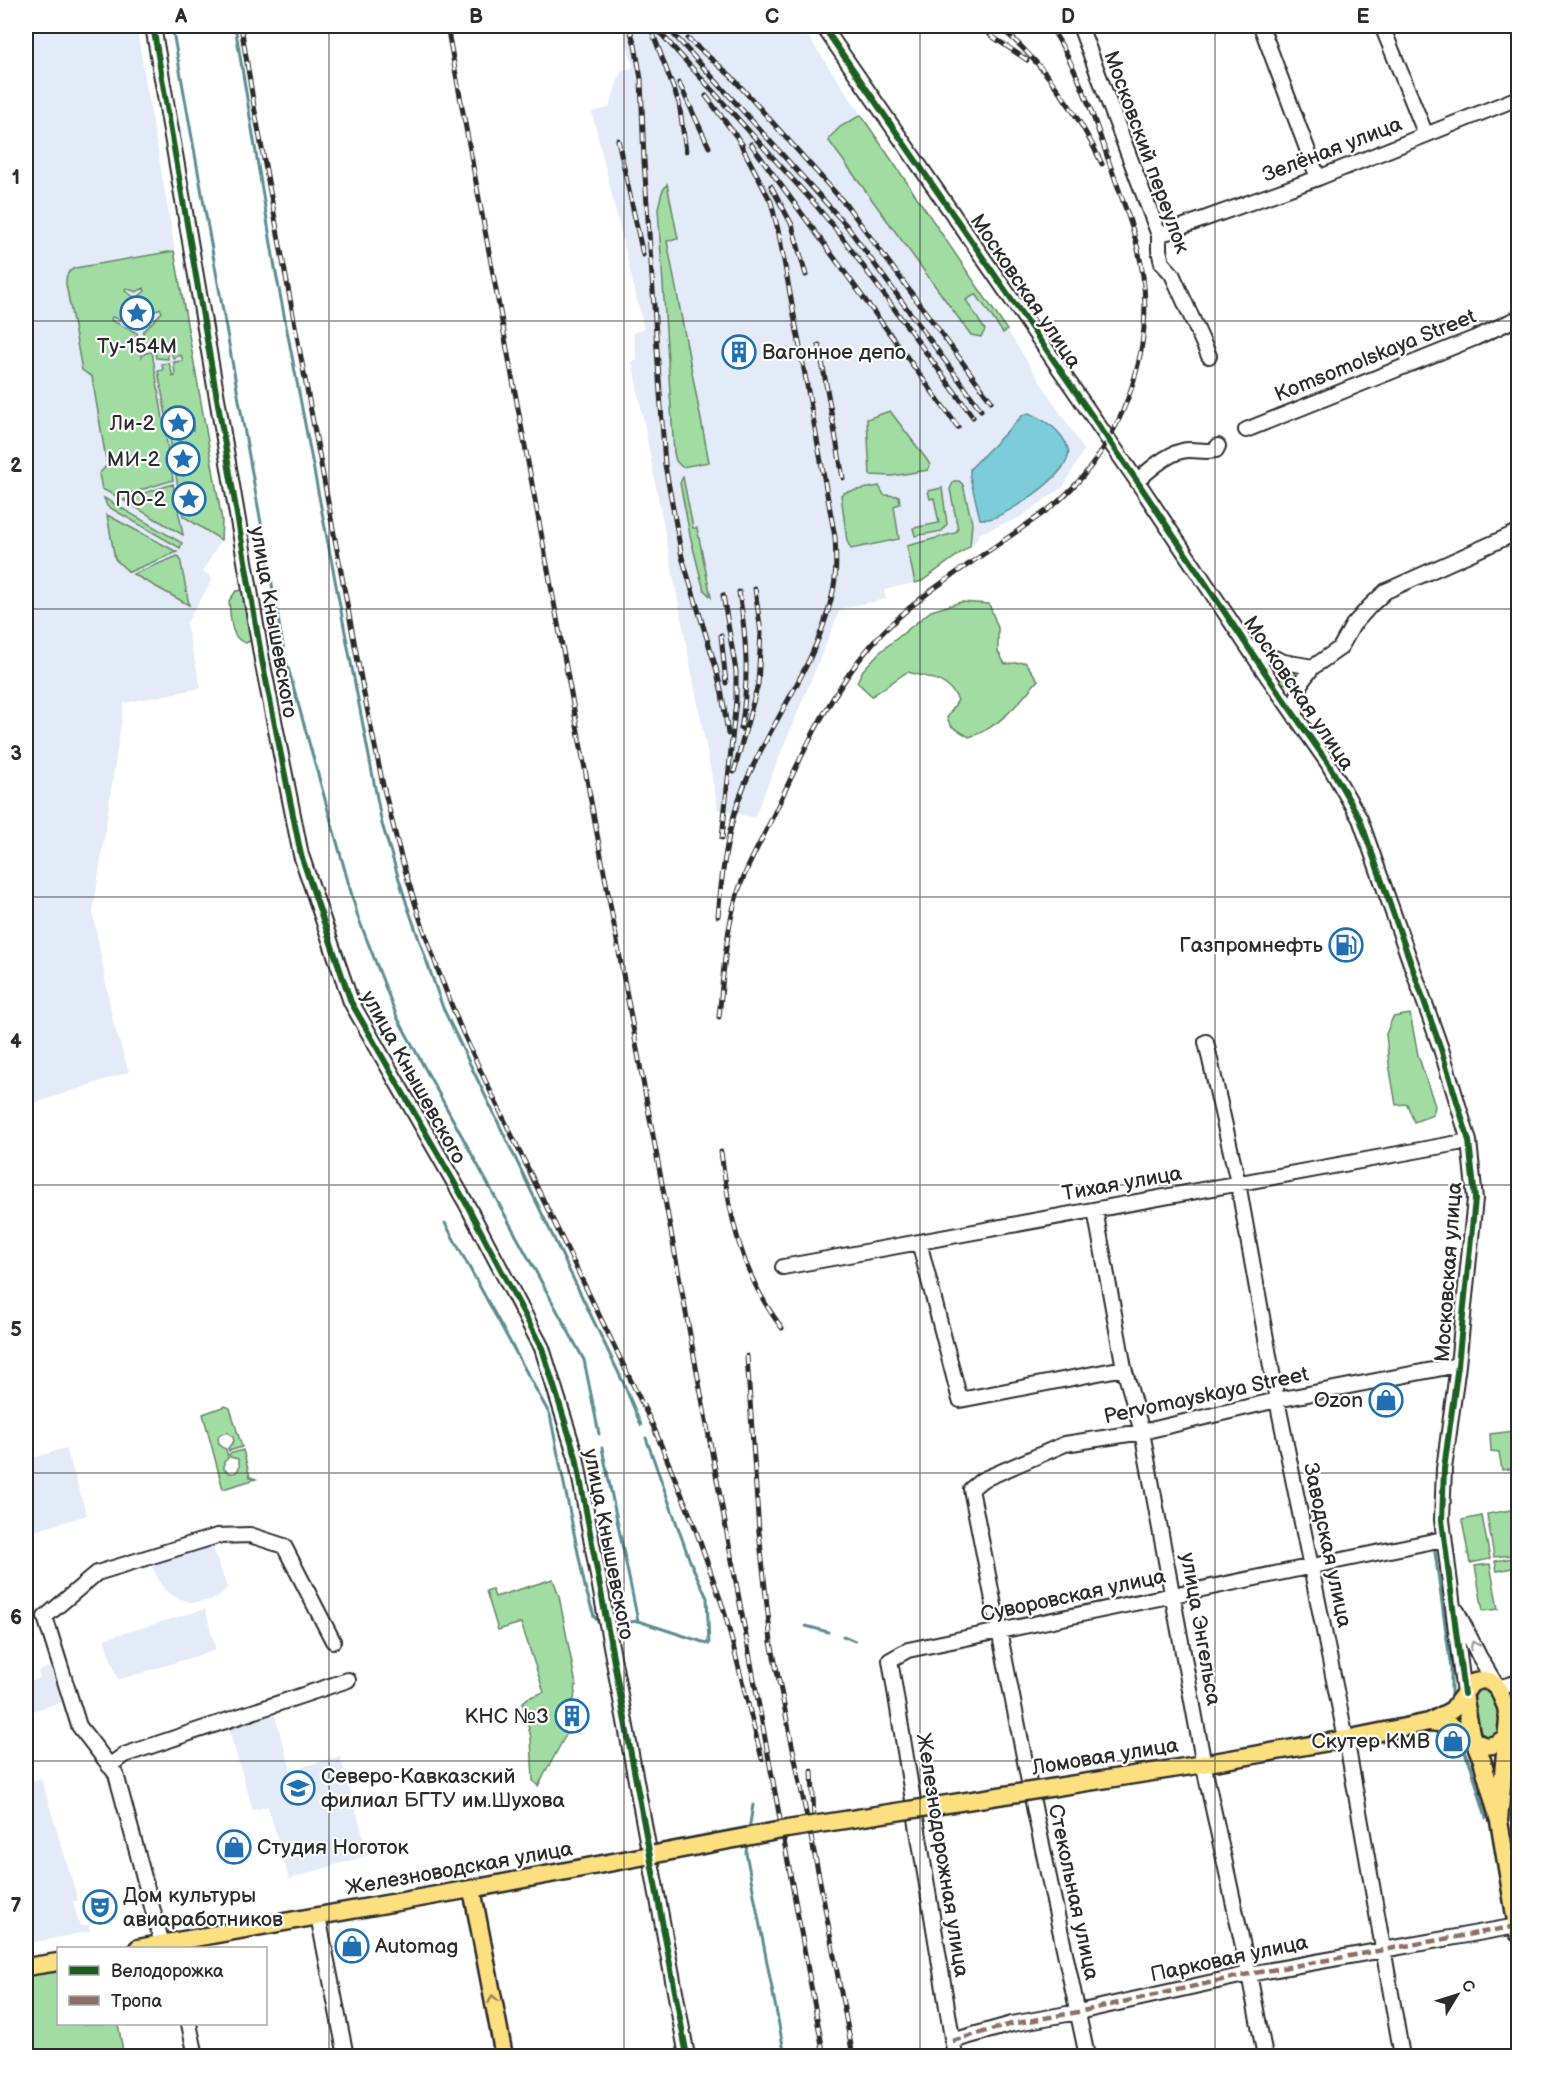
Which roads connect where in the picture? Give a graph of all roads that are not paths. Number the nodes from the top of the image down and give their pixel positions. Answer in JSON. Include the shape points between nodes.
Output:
{"nodes":[{"id":1,"x":153,"y":26,"type":"edge"},
{"id":2,"x":823,"y":26,"type":"edge"},
{"id":3,"x":1080,"y":26,"type":"edge"},
{"id":4,"x":1261,"y":26,"type":"edge"},
{"id":5,"x":1382,"y":26,"type":"edge"},
{"id":6,"x":1518,"y":98,"type":"edge"},
{"id":7,"x":1426,"y":135,"type":"junction"},
{"id":8,"x":1318,"y":178,"type":"junction"},
{"id":9,"x":1159,"y":235,"type":"junction"},
{"id":10,"x":1518,"y":318,"type":"edge"},
{"id":11,"x":1209,"y":356,"type":"dead end"},
{"id":12,"x":1246,"y":430,"type":"dead end"},
{"id":13,"x":1218,"y":446,"type":"dead end"},
{"id":14,"x":1137,"y":481,"type":"junction"},
{"id":15,"x":1518,"y":532,"type":"edge"},
{"id":16,"x":1248,"y":648,"type":"junction"},
{"id":17,"x":1284,"y":662,"type":"junction"},
{"id":18,"x":1313,"y":667,"type":"junction"},
{"id":19,"x":1268,"y":677,"type":"junction"},
{"id":20,"x":1296,"y":718,"type":"junction"},
{"id":21,"x":1206,"y":1042,"type":"dead end"},
{"id":22,"x":1469,"y":1141,"type":"junction"},
{"id":23,"x":1238,"y":1184,"type":"junction"},
{"id":24,"x":1095,"y":1210,"type":"junction"},
{"id":25,"x":919,"y":1242,"type":"junction"},
{"id":26,"x":783,"y":1267,"type":"dead end"},
{"id":27,"x":1458,"y":1365,"type":"junction"},
{"id":28,"x":1124,"y":1368,"type":"junction"},
{"id":29,"x":1277,"y":1400,"type":"junction"},
{"id":30,"x":1142,"y":1432,"type":"junction"},
{"id":31,"x":971,"y":1489,"type":"joint"},
{"id":32,"x":1443,"y":1539,"type":"junction"},
{"id":33,"x":1312,"y":1566,"type":"junction"},
{"id":34,"x":1173,"y":1595,"type":"junction"},
{"id":35,"x":1452,"y":1601,"type":"junction"},
{"id":36,"x":999,"y":1631,"type":"junction"},
{"id":37,"x":333,"y":1641,"type":"dead end"},
{"id":38,"x":890,"y":1660,"type":"joint"},
{"id":39,"x":348,"y":1680,"type":"dead end"},
{"id":40,"x":1518,"y":1682,"type":"edge"},
{"id":41,"x":1498,"y":1688,"type":"junction"},
{"id":42,"x":1464,"y":1694,"type":"junction"},
{"id":43,"x":1429,"y":1722,"type":"junction"},
{"id":44,"x":1507,"y":1736,"type":"junction"},
{"id":45,"x":1346,"y":1739,"type":"junction"},
{"id":46,"x":1474,"y":1741,"type":"junction"},
{"id":47,"x":1197,"y":1765,"type":"junction"},
{"id":48,"x":109,"y":1766,"type":"junction"},
{"id":49,"x":1499,"y":1821,"type":"junction"},
{"id":50,"x":787,"y":1829,"type":"joint"},
{"id":51,"x":477,"y":1888,"type":"junction"},
{"id":52,"x":318,"y":1916,"type":"junction"},
{"id":53,"x":1518,"y":1930,"type":"edge"},
{"id":54,"x":170,"y":1945,"type":"edge"},
{"id":55,"x":149,"y":1947,"type":"edge"},
{"id":56,"x":1383,"y":1949,"type":"junction"},
{"id":57,"x":57,"y":1962,"type":"edge"},
{"id":58,"x":26,"y":1967,"type":"edge"},
{"id":59,"x":1249,"y":1974,"type":"junction"},
{"id":60,"x":1078,"y":2012,"type":"junction"},
{"id":61,"x":189,"y":2025,"type":"edge"},
{"id":62,"x":952,"y":2041,"type":"junction"},
{"id":63,"x":196,"y":2056,"type":"edge"},
{"id":64,"x":346,"y":2056,"type":"edge"},
{"id":65,"x":504,"y":2056,"type":"edge"},
{"id":66,"x":687,"y":2056,"type":"edge"},
{"id":67,"x":956,"y":2056,"type":"edge"},
{"id":68,"x":1087,"y":2056,"type":"edge"},
{"id":69,"x":1265,"y":2056,"type":"edge"},
{"id":70,"x":1402,"y":2056,"type":"edge"}],
"edges":[{"from":1,"to":66,"type":"street","name":"улица Кнышевского","via":[[262,660],[301,855],[351,1002],[466,1203],[542,1348],[576,1457]]},
{"from":2,"to":14,"type":"street","name":"Московская улица"},
{"from":3,"to":9,"type":"street","name":"Московский переулок"},
{"from":4,"to":8,"type":"street"},
{"from":5,"to":7,"type":"street"},
{"from":6,"to":7,"type":"street","name":"Зелёная улица"},
{"from":7,"to":8,"type":"street","name":"Зелёная улица"},
{"from":8,"to":9,"type":"street","name":"Зелёная улица"},
{"from":9,"to":11,"type":"street","name":"Московский переулок","via":[[1162,263],[1172,274]]},
{"from":10,"to":12,"type":"street","name":"Komsomolskaya Street"},
{"from":13,"to":14,"type":"street","via":[[1209,452],[1182,451],[1157,464]]},
{"from":14,"to":16,"type":"street","name":"Московская улица"},
{"from":15,"to":18,"type":"street","via":[[1386,591],[1353,625],[1340,648]]},
{"from":16,"to":17,"type":"street"},
{"from":16,"to":19,"type":"street","name":"Московская улица"},
{"from":17,"to":18,"type":"street"},
{"from":17,"to":19,"type":"street","via":[[1278,663]]},
{"from":18,"to":20,"type":"street","via":[[1302,681]]},
{"from":19,"to":20,"type":"street","name":"Московская улица"},
{"from":20,"to":22,"type":"street","name":"Московская улица","via":[[1360,819]]},
{"from":21,"to":23,"type":"street","name":"Заводская улица"},
{"from":22,"to":23,"type":"street","name":"Тихая улица"},
{"from":22,"to":27,"type":"street","name":"Московская улица","via":[[1475,1199]]},
{"from":23,"to":24,"type":"street","name":"Тихая улица"},
{"from":23,"to":29,"type":"street","name":"Заводская улица"},
{"from":24,"to":25,"type":"street","name":"Тихая улица"},
{"from":24,"to":28,"type":"street","name":"улица Энгельса"},
{"from":25,"to":26,"type":"street","name":"Тихая улица"},
{"from":25,"to":28,"type":"street","via":[[960,1400]]},
{"from":27,"to":29,"type":"street","name":"Pervomayskaya Street"},
{"from":27,"to":32,"type":"street","name":"Московская улица","via":[[1444,1469]]},
{"from":28,"to":30,"type":"street","name":"улица Энгельса"},
{"from":29,"to":30,"type":"street","name":"Pervomayskaya Street"},
{"from":29,"to":33,"type":"street","name":"Заводская улица"},
{"from":30,"to":31,"type":"street","name":"Pervomayskaya Street","via":[[1065,1444],[982,1480]]},
{"from":30,"to":34,"type":"street","name":"улица Энгельса"},
{"from":31,"to":36,"type":"street","name":"Стекольная улица"},
{"from":32,"to":33,"type":"street","name":"Суворовская улица"},
{"from":32,"to":35,"type":"street","name":"Московская улица"},
{"from":33,"to":34,"type":"street","name":"Суворовская улица"},
{"from":33,"to":45,"type":"street","name":"Заводская улица"},
{"from":34,"to":36,"type":"street","name":"Суворовская улица"},
{"from":34,"to":47,"type":"street","name":"улица Энгельса"},
{"from":41,"to":35,"type":"street","name":"Московская улица","one_way":true},
{"from":35,"to":42,"type":"street","name":"Московская улица"},
{"from":36,"to":38,"type":"street","name":"Суворовская улица","via":[[908,1650]]},
{"from":36,"to":60,"type":"street","name":"Стекольная улица"},
{"from":37,"to":48,"type":"street","via":[[284,1546],[250,1535],[217,1536],[97,1573],[45,1617],[79,1726]]},
{"from":38,"to":62,"type":"street","name":"Железнодорожная улица"},
{"from":39,"to":48,"type":"street","via":[[124,1755]]},
{"from":40,"to":41,"type":"street"},
{"from":41,"to":42,"type":"main road","via":[[1482,1680],[1472,1683]]},
{"from":41,"to":44,"type":"main road","name":"Московская улица","via":[[1506,1707]]},
{"from":42,"to":43,"type":"main road","via":[[1452,1710]]},
{"from":42,"to":46,"type":"main road","name":"Московская улица"},
{"from":43,"to":45,"type":"main road","name":"Ломовая улица"},
{"from":43,"to":46,"type":"main road","via":[[1453,1727]]},
{"from":44,"to":46,"type":"main road","via":[[1489,1746]]},
{"from":44,"to":49,"type":"main road","name":"Московская улица"},
{"from":45,"to":47,"type":"main road","name":"Ломовая улица"},
{"from":45,"to":56,"type":"street","name":"Заводская улица"},
{"from":46,"to":49,"type":"main road","name":"Московская улица"},
{"from":47,"to":50,"type":"main road","name":"Ломовая улица","bridge":true},
{"from":47,"to":59,"type":"street","name":"улица Энгельса"},
{"from":48,"to":54,"type":"street","via":[[116,1774]]},
{"from":49,"to":53,"type":"main road","name":"Московская улица"},
{"from":50,"to":51,"type":"main road","name":"Железноводская улица","bridge":true},
{"from":51,"to":52,"type":"main road","name":"Железноводская улица"},
{"from":65,"to":51,"type":"main road","one_way":true},
{"from":52,"to":54,"type":"main road","name":"Железноводская улица"},
{"from":52,"to":64,"type":"street"},
{"from":53,"to":56,"type":"street","name":"Парковая улица"},
{"from":54,"to":55,"type":"main road","name":"Железноводская улица"},
{"from":56,"to":59,"type":"street","name":"Парковая улица"},
{"from":56,"to":70,"type":"street","name":"Заводская улица"},
{"from":57,"to":58,"type":"main road"},
{"from":59,"to":60,"type":"street","name":"Парковая улица"},
{"from":59,"to":69,"type":"street","name":"улица Энгельса"},
{"from":60,"to":62,"type":"street","name":"Парковая улица","via":[[1012,2024]]},
{"from":60,"to":68,"type":"street","name":"Стекольная улица"},
{"from":61,"to":63,"type":"street"},
{"from":62,"to":67,"type":"street","name":"Железнодорожная улица"}]}
